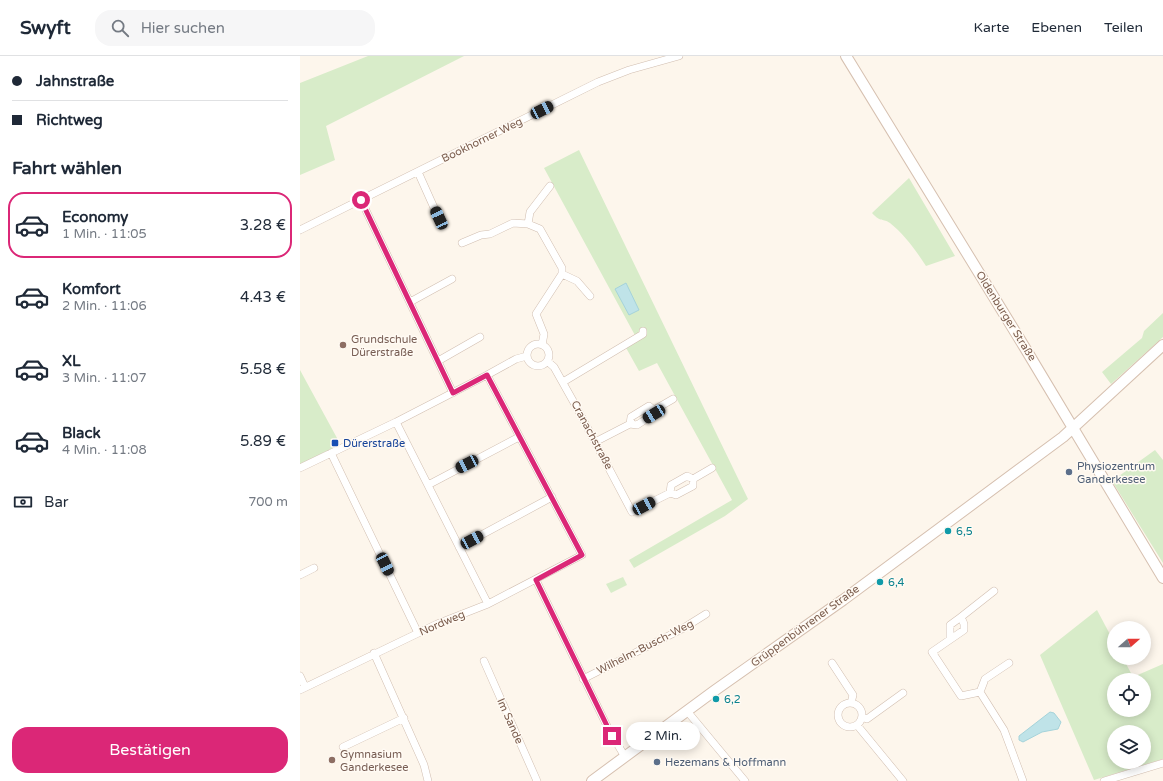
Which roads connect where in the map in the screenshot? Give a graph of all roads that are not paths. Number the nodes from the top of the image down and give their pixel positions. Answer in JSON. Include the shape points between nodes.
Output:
{"nodes":[{"id":1,"x":679,"y":56,"type":"edge"},
{"id":2,"x":846,"y":56,"type":"edge"},
{"id":3,"x":418,"y":172,"type":"junction"},
{"id":4,"x":550,"y":186,"type":"dead end"},
{"id":5,"x":361,"y":200,"type":"junction"},
{"id":6,"x":440,"y":221,"type":"dead end"},
{"id":7,"x":528,"y":224,"type":"junction"},
{"id":8,"x":300,"y":230,"type":"edge"},
{"id":9,"x":462,"y":243,"type":"dead end"},
{"id":10,"x":562,"y":274,"type":"junction"},
{"id":11,"x":452,"y":279,"type":"dead end"},
{"id":12,"x":590,"y":296,"type":"dead end"},
{"id":13,"x":410,"y":302,"type":"junction"},
{"id":14,"x":643,"y":331,"type":"dead end"},
{"id":15,"x":480,"y":337,"type":"dead end"},
{"id":16,"x":542,"y":345,"type":"junction"},
{"id":17,"x":1163,"y":345,"type":"edge"},
{"id":18,"x":527,"y":356,"type":"junction"},
{"id":19,"x":438,"y":361,"type":"junction"},
{"id":20,"x":547,"y":361,"type":"junction"},
{"id":21,"x":487,"y":375,"type":"junction"},
{"id":22,"x":563,"y":382,"type":"junction"},
{"id":23,"x":453,"y":393,"type":"junction"},
{"id":24,"x":673,"y":399,"type":"dead end"},
{"id":25,"x":396,"y":422,"type":"junction"},
{"id":26,"x":1074,"y":428,"type":"junction"},
{"id":27,"x":519,"y":437,"type":"junction"},
{"id":28,"x":595,"y":442,"type":"junction"},
{"id":29,"x":331,"y":453,"type":"junction"},
{"id":30,"x":300,"y":468,"type":"edge"},
{"id":31,"x":712,"y":468,"type":"dead end"},
{"id":32,"x":693,"y":479,"type":"junction"},
{"id":33,"x":428,"y":485,"type":"junction"},
{"id":34,"x":670,"y":493,"type":"junction"},
{"id":35,"x":552,"y":497,"type":"junction"},
{"id":36,"x":459,"y":547,"type":"junction"},
{"id":37,"x":314,"y":568,"type":"dead end"},
{"id":38,"x":300,"y":575,"type":"edge"},
{"id":39,"x":1163,"y":578,"type":"edge"},
{"id":40,"x":536,"y":580,"type":"junction"},
{"id":41,"x":994,"y":591,"type":"dead end"},
{"id":42,"x":488,"y":604,"type":"junction"},
{"id":43,"x":706,"y":614,"type":"dead end"},
{"id":44,"x":961,"y":617,"type":"junction"},
{"id":45,"x":418,"y":633,"type":"junction"},
{"id":46,"x":950,"y":638,"type":"junction"},
{"id":47,"x":374,"y":653,"type":"junction"},
{"id":48,"x":484,"y":661,"type":"dead end"},
{"id":49,"x":832,"y":663,"type":"dead end"},
{"id":50,"x":1009,"y":663,"type":"dead end"},
{"id":51,"x":300,"y":676,"type":"edge"},
{"id":52,"x":583,"y":679,"type":"junction"},
{"id":53,"x":303,"y":688,"type":"edge"},
{"id":54,"x":980,"y":692,"type":"junction"},
{"id":55,"x":903,"y":693,"type":"dead end"},
{"id":56,"x":851,"y":703,"type":"junction"},
{"id":57,"x":687,"y":711,"type":"junction"},
{"id":58,"x":862,"y":717,"type":"junction"},
{"id":59,"x":404,"y":718,"type":"junction"},
{"id":60,"x":857,"y":725,"type":"junction"},
{"id":61,"x":343,"y":747,"type":"dead end"},
{"id":62,"x":625,"y":757,"type":"junction"},
{"id":63,"x":1163,"y":763,"type":"edge"},
{"id":64,"x":428,"y":781,"type":"edge"},
{"id":65,"x":536,"y":781,"type":"edge"},
{"id":66,"x":592,"y":781,"type":"edge"},
{"id":67,"x":745,"y":781,"type":"edge"},
{"id":68,"x":903,"y":781,"type":"edge"},
{"id":69,"x":1023,"y":781,"type":"edge"},
{"id":70,"x":1104,"y":781,"type":"edge"}],
"edges":[{"from":1,"to":3,"type":"street","name":"Bookhorner Weg","via":[[598,82]]},
{"from":2,"to":26,"type":"street","name":"Oldenburger Straße"},
{"from":3,"to":5,"type":"street","name":"Bookhorner Weg"},
{"from":3,"to":6,"type":"street"},
{"from":4,"to":7,"type":"street","via":[[530,212]]},
{"from":5,"to":8,"type":"street","name":"Bookhorner Weg"},
{"from":5,"to":13,"type":"street"},
{"from":7,"to":9,"type":"street","via":[[514,223]]},
{"from":7,"to":10,"type":"street","via":[[540,230],[562,268]]},
{"from":10,"to":12,"type":"street","via":[[577,281]]},
{"from":10,"to":16,"type":"street","via":[[536,314],[544,334]]},
{"from":11,"to":13,"type":"street"},
{"from":13,"to":19,"type":"street"},
{"from":14,"to":22,"type":"street","via":[[643,334]]},
{"from":15,"to":19,"type":"street"},
{"from":16,"to":18,"type":"street","via":[[530,348]]},
{"from":16,"to":20,"type":"street","via":[[548,350]]},
{"from":17,"to":26,"type":"street","name":"Grüppenbührener Straße"},
{"from":18,"to":20,"type":"street","via":[[534,365],[541,366]]},
{"from":18,"to":21,"type":"street","via":[[516,358]]},
{"from":19,"to":23,"type":"street"},
{"from":20,"to":22,"type":"street","name":"Cranachstraße"},
{"from":21,"to":23,"type":"street"},
{"from":21,"to":27,"type":"street"},
{"from":22,"to":28,"type":"street","name":"Cranachstraße"},
{"from":23,"to":25,"type":"street"},
{"from":24,"to":28,"type":"street","via":[[654,410],[654,414],[637,425],[630,424]]},
{"from":25,"to":29,"type":"street"},
{"from":25,"to":33,"type":"street"},
{"from":26,"to":39,"type":"street","name":"Oldenburger Straße"},
{"from":26,"to":57,"type":"street","name":"Grüppenbührener Straße","via":[[843,600]]},
{"from":27,"to":33,"type":"street"},
{"from":27,"to":35,"type":"street"},
{"from":28,"to":34,"type":"street","name":"Cranachstraße","via":[[632,512]]},
{"from":29,"to":30,"type":"street"},
{"from":29,"to":45,"type":"street"},
{"from":31,"to":32,"type":"street"},
{"from":32,"to":34,"type":"street","via":[[693,486],[676,495]]},
{"from":32,"to":34,"type":"street","via":[[687,476],[670,485]]},
{"from":33,"to":36,"type":"street"},
{"from":35,"to":36,"type":"street"},
{"from":35,"to":40,"type":"street","name":"Nordweg","via":[[582,555]]},
{"from":36,"to":42,"type":"street"},
{"from":37,"to":38,"type":"street"},
{"from":40,"to":42,"type":"street","name":"Nordweg"},
{"from":40,"to":52,"type":"street"},
{"from":41,"to":44,"type":"street"},
{"from":42,"to":45,"type":"street","name":"Nordweg"},
{"from":43,"to":52,"type":"street","name":"Wilhelm-Busch-Weg","via":[[682,629]]},
{"from":44,"to":46,"type":"street","via":[[950,625]]},
{"from":44,"to":46,"type":"street","via":[[964,630]]},
{"from":45,"to":47,"type":"street","name":"Nordweg"},
{"from":46,"to":54,"type":"street","via":[[932,652],[961,696]]},
{"from":47,"to":53,"type":"street","name":"Nordweg"},
{"from":47,"to":59,"type":"street"},
{"from":48,"to":65,"type":"street","name":"Im Sande"},
{"from":49,"to":56,"type":"street","via":[[853,695]]},
{"from":50,"to":54,"type":"street","via":[[985,679]]},
{"from":51,"to":53,"type":"street"},
{"from":52,"to":62,"type":"street"},
{"from":54,"to":69,"type":"street","via":[[1004,730]]},
{"from":55,"to":58,"type":"street","via":[[867,719]]},
{"from":56,"to":58,"type":"street","via":[[860,708]]},
{"from":56,"to":60,"type":"street","via":[[841,707],[838,718],[846,726]]},
{"from":57,"to":62,"type":"street","name":"Grüppenbührener Straße"},
{"from":57,"to":67,"type":"street"},
{"from":58,"to":60,"type":"street"},
{"from":59,"to":61,"type":"street"},
{"from":59,"to":64,"type":"street"},
{"from":60,"to":68,"type":"street"},
{"from":62,"to":66,"type":"street","name":"Grüppenbührener Straße"},
{"from":63,"to":70,"type":"street"}]}
